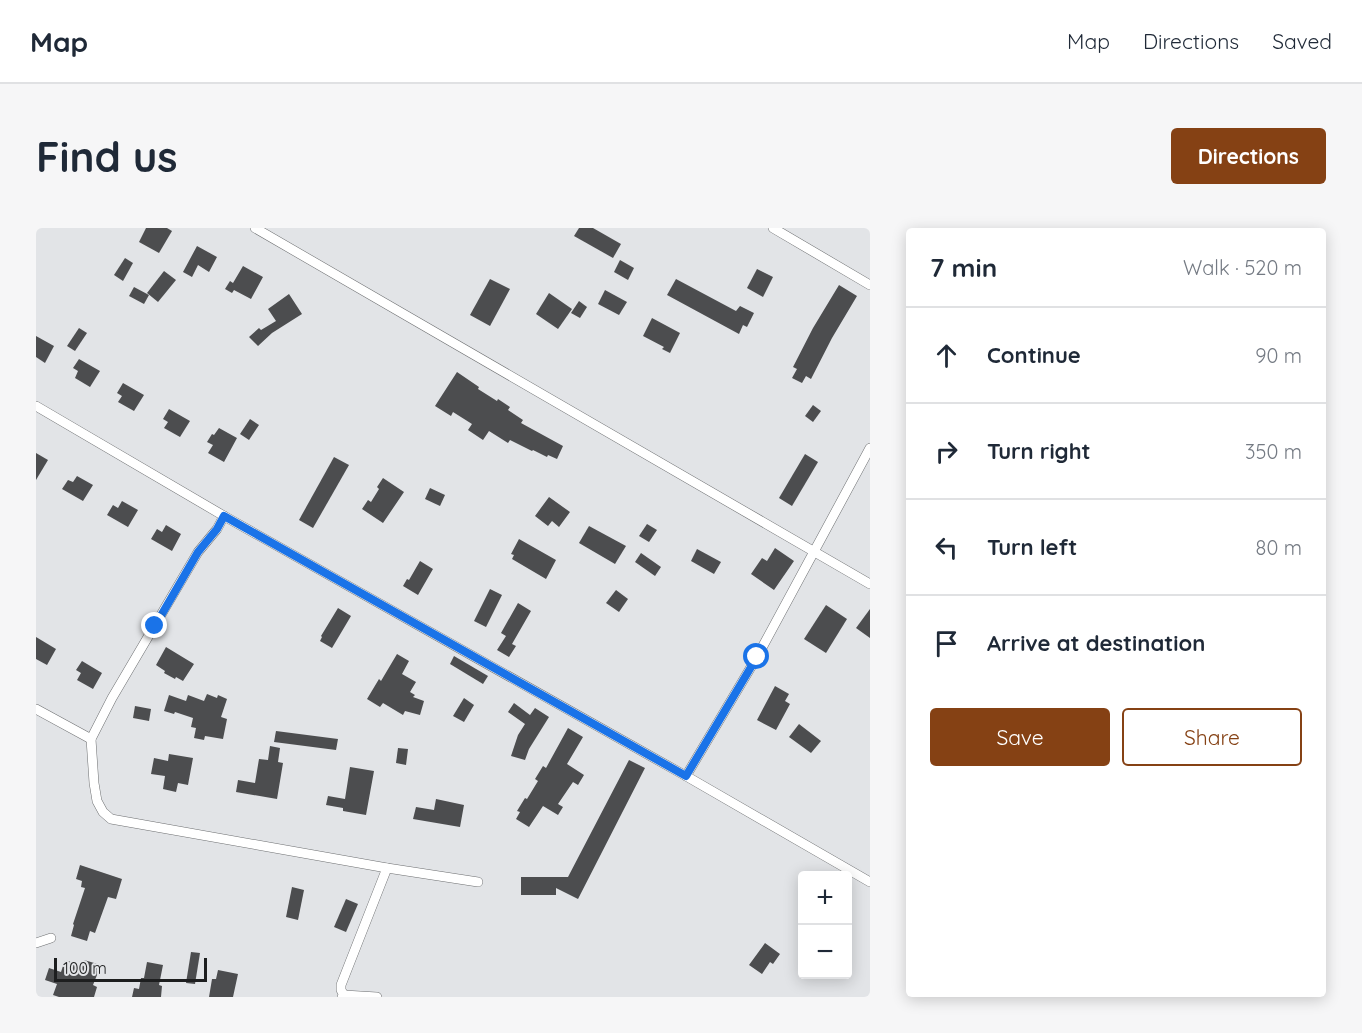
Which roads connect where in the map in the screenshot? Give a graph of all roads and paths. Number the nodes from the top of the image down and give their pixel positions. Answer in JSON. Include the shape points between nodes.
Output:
{"nodes":[{"id":1,"x":255,"y":228,"type":"edge"},
{"id":2,"x":773,"y":228,"type":"edge"},
{"id":3,"x":870,"y":285,"type":"edge"},
{"id":4,"x":36,"y":406,"type":"edge"},
{"id":5,"x":870,"y":448,"type":"edge"},
{"id":6,"x":224,"y":516,"type":"junction"},
{"id":7,"x":813,"y":552,"type":"junction"},
{"id":8,"x":870,"y":584,"type":"edge"},
{"id":9,"x":36,"y":709,"type":"edge"},
{"id":10,"x":91,"y":739,"type":"junction"},
{"id":11,"x":686,"y":776,"type":"junction"},
{"id":12,"x":387,"y":868,"type":"junction"},
{"id":13,"x":477,"y":882,"type":"dead end"},
{"id":14,"x":870,"y":882,"type":"edge"},
{"id":15,"x":51,"y":938,"type":"dead end"},
{"id":16,"x":36,"y":943,"type":"edge"},
{"id":17,"x":343,"y":996,"type":"edge"},
{"id":18,"x":377,"y":997,"type":"edge"}],
"edges":[{"from":1,"to":7,"type":"street"},
{"from":2,"to":3,"type":"street"},
{"from":4,"to":6,"type":"street"},
{"from":5,"to":7,"type":"street"},
{"from":6,"to":10,"type":"street","via":[[198,552]]},
{"from":6,"to":11,"type":"street"},
{"from":7,"to":8,"type":"street"},
{"from":7,"to":11,"type":"street","via":[[757,657]]},
{"from":9,"to":10,"type":"street"},
{"from":10,"to":12,"type":"street","via":[[97,801],[111,819]]},
{"from":11,"to":14,"type":"street"},
{"from":12,"to":13,"type":"street"},
{"from":12,"to":17,"type":"street","via":[[341,985]]},
{"from":15,"to":16,"type":"street"},
{"from":17,"to":18,"type":"street"}]}
